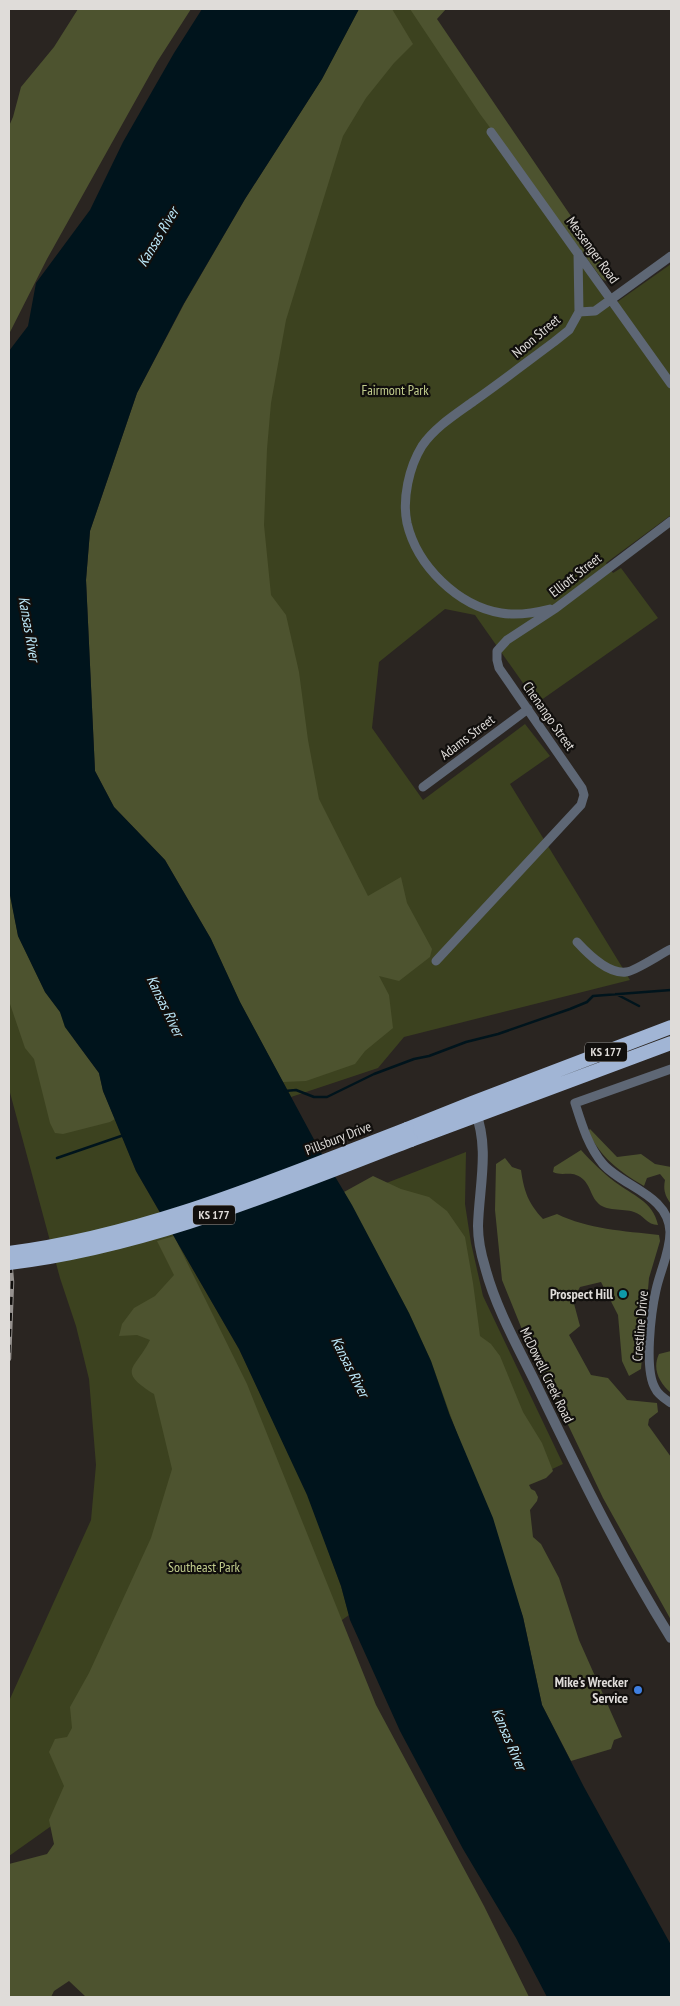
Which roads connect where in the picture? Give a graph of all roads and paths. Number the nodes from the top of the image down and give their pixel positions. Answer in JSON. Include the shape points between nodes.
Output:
{"nodes":[{"id":1,"x":491,"y":132,"type":"dead end"},
{"id":2,"x":578,"y":252,"type":"junction"},
{"id":3,"x":671,"y":256,"type":"edge"},
{"id":4,"x":611,"y":300,"type":"junction"},
{"id":5,"x":579,"y":312,"type":"junction"},
{"id":6,"x":671,"y":384,"type":"edge"},
{"id":7,"x":671,"y":521,"type":"edge"},
{"id":8,"x":556,"y":608,"type":"junction"},
{"id":9,"x":497,"y":651,"type":"joint"},
{"id":10,"x":528,"y":709,"type":"junction"},
{"id":11,"x":423,"y":787,"type":"dead end"},
{"id":12,"x":577,"y":942,"type":"dead end"},
{"id":13,"x":671,"y":948,"type":"edge"},
{"id":14,"x":436,"y":961,"type":"dead end"},
{"id":15,"x":671,"y":1027,"type":"edge"},
{"id":16,"x":671,"y":1043,"type":"edge"},
{"id":17,"x":671,"y":1069,"type":"edge"},
{"id":18,"x":472,"y":1103,"type":"junction"},
{"id":19,"x":477,"y":1116,"type":"junction"},
{"id":20,"x":409,"y":1135,"type":"junction"},
{"id":21,"x":668,"y":1217,"type":"edge"},
{"id":22,"x":9,"y":1252,"type":"edge"},
{"id":23,"x":9,"y":1263,"type":"edge"},
{"id":24,"x":671,"y":1403,"type":"edge"},
{"id":25,"x":671,"y":1638,"type":"edge"}],
"edges":[{"from":1,"to":2,"type":"street","name":"Messenger Road"},
{"from":2,"to":4,"type":"street","name":"Messenger Road"},
{"from":2,"to":5,"type":"street"},
{"from":3,"to":4,"type":"street","name":"Noon Street"},
{"from":4,"to":5,"type":"street","name":"Noon Street","via":[[595,311]]},
{"from":4,"to":6,"type":"street","name":"Messenger Road"},
{"from":5,"to":8,"type":"street","name":"Noon Street","via":[[569,330],[440,426],[422,446],[409,476],[406,499],[407,522],[412,538],[434,574],[452,592],[474,605],[502,613],[528,614]]},
{"from":7,"to":8,"type":"street","name":"Elliott Street"},
{"from":8,"to":9,"type":"street","name":"Elliott Street","via":[[507,640]]},
{"from":9,"to":10,"type":"street","name":"Chenango Street","via":[[499,668]]},
{"from":10,"to":11,"type":"street","name":"Adams Street"},
{"from":10,"to":14,"type":"street","name":"Chenango Street","via":[[582,788],[581,805]]},
{"from":12,"to":13,"type":"street","via":[[604,966],[628,973]]},
{"from":15,"to":18,"type":"highway","name":"Pillsbury Drive","number":"KS 177"},
{"from":16,"to":19,"type":"highway","name":"Pillsbury Drive","number":"KS 177"},
{"from":17,"to":21,"type":"street","name":"Crestline Drive","via":[[575,1103],[591,1147],[604,1165],[644,1192]]},
{"from":18,"to":19,"type":"street","name":"McDowell Creek Road"},
{"from":18,"to":20,"type":"highway","name":"Pillsbury Drive","number":"KS 177"},
{"from":19,"to":20,"type":"highway","name":"Pillsbury Drive","number":"KS 177"},
{"from":19,"to":25,"type":"street","name":"McDowell Creek Road","via":[[483,1145],[479,1245],[492,1290],[610,1530]]},
{"from":20,"to":22,"type":"highway","name":"Pillsbury Drive","number":"KS 177","bridge":true,"via":[[206,1206],[125,1230]]},
{"from":20,"to":23,"type":"highway","name":"Pillsbury Drive","number":"KS 177","bridge":true,"via":[[216,1214],[94,1248]]},
{"from":21,"to":24,"type":"street","name":"Crestline Drive","via":[[669,1249],[655,1292],[649,1350],[655,1388]]}]}
